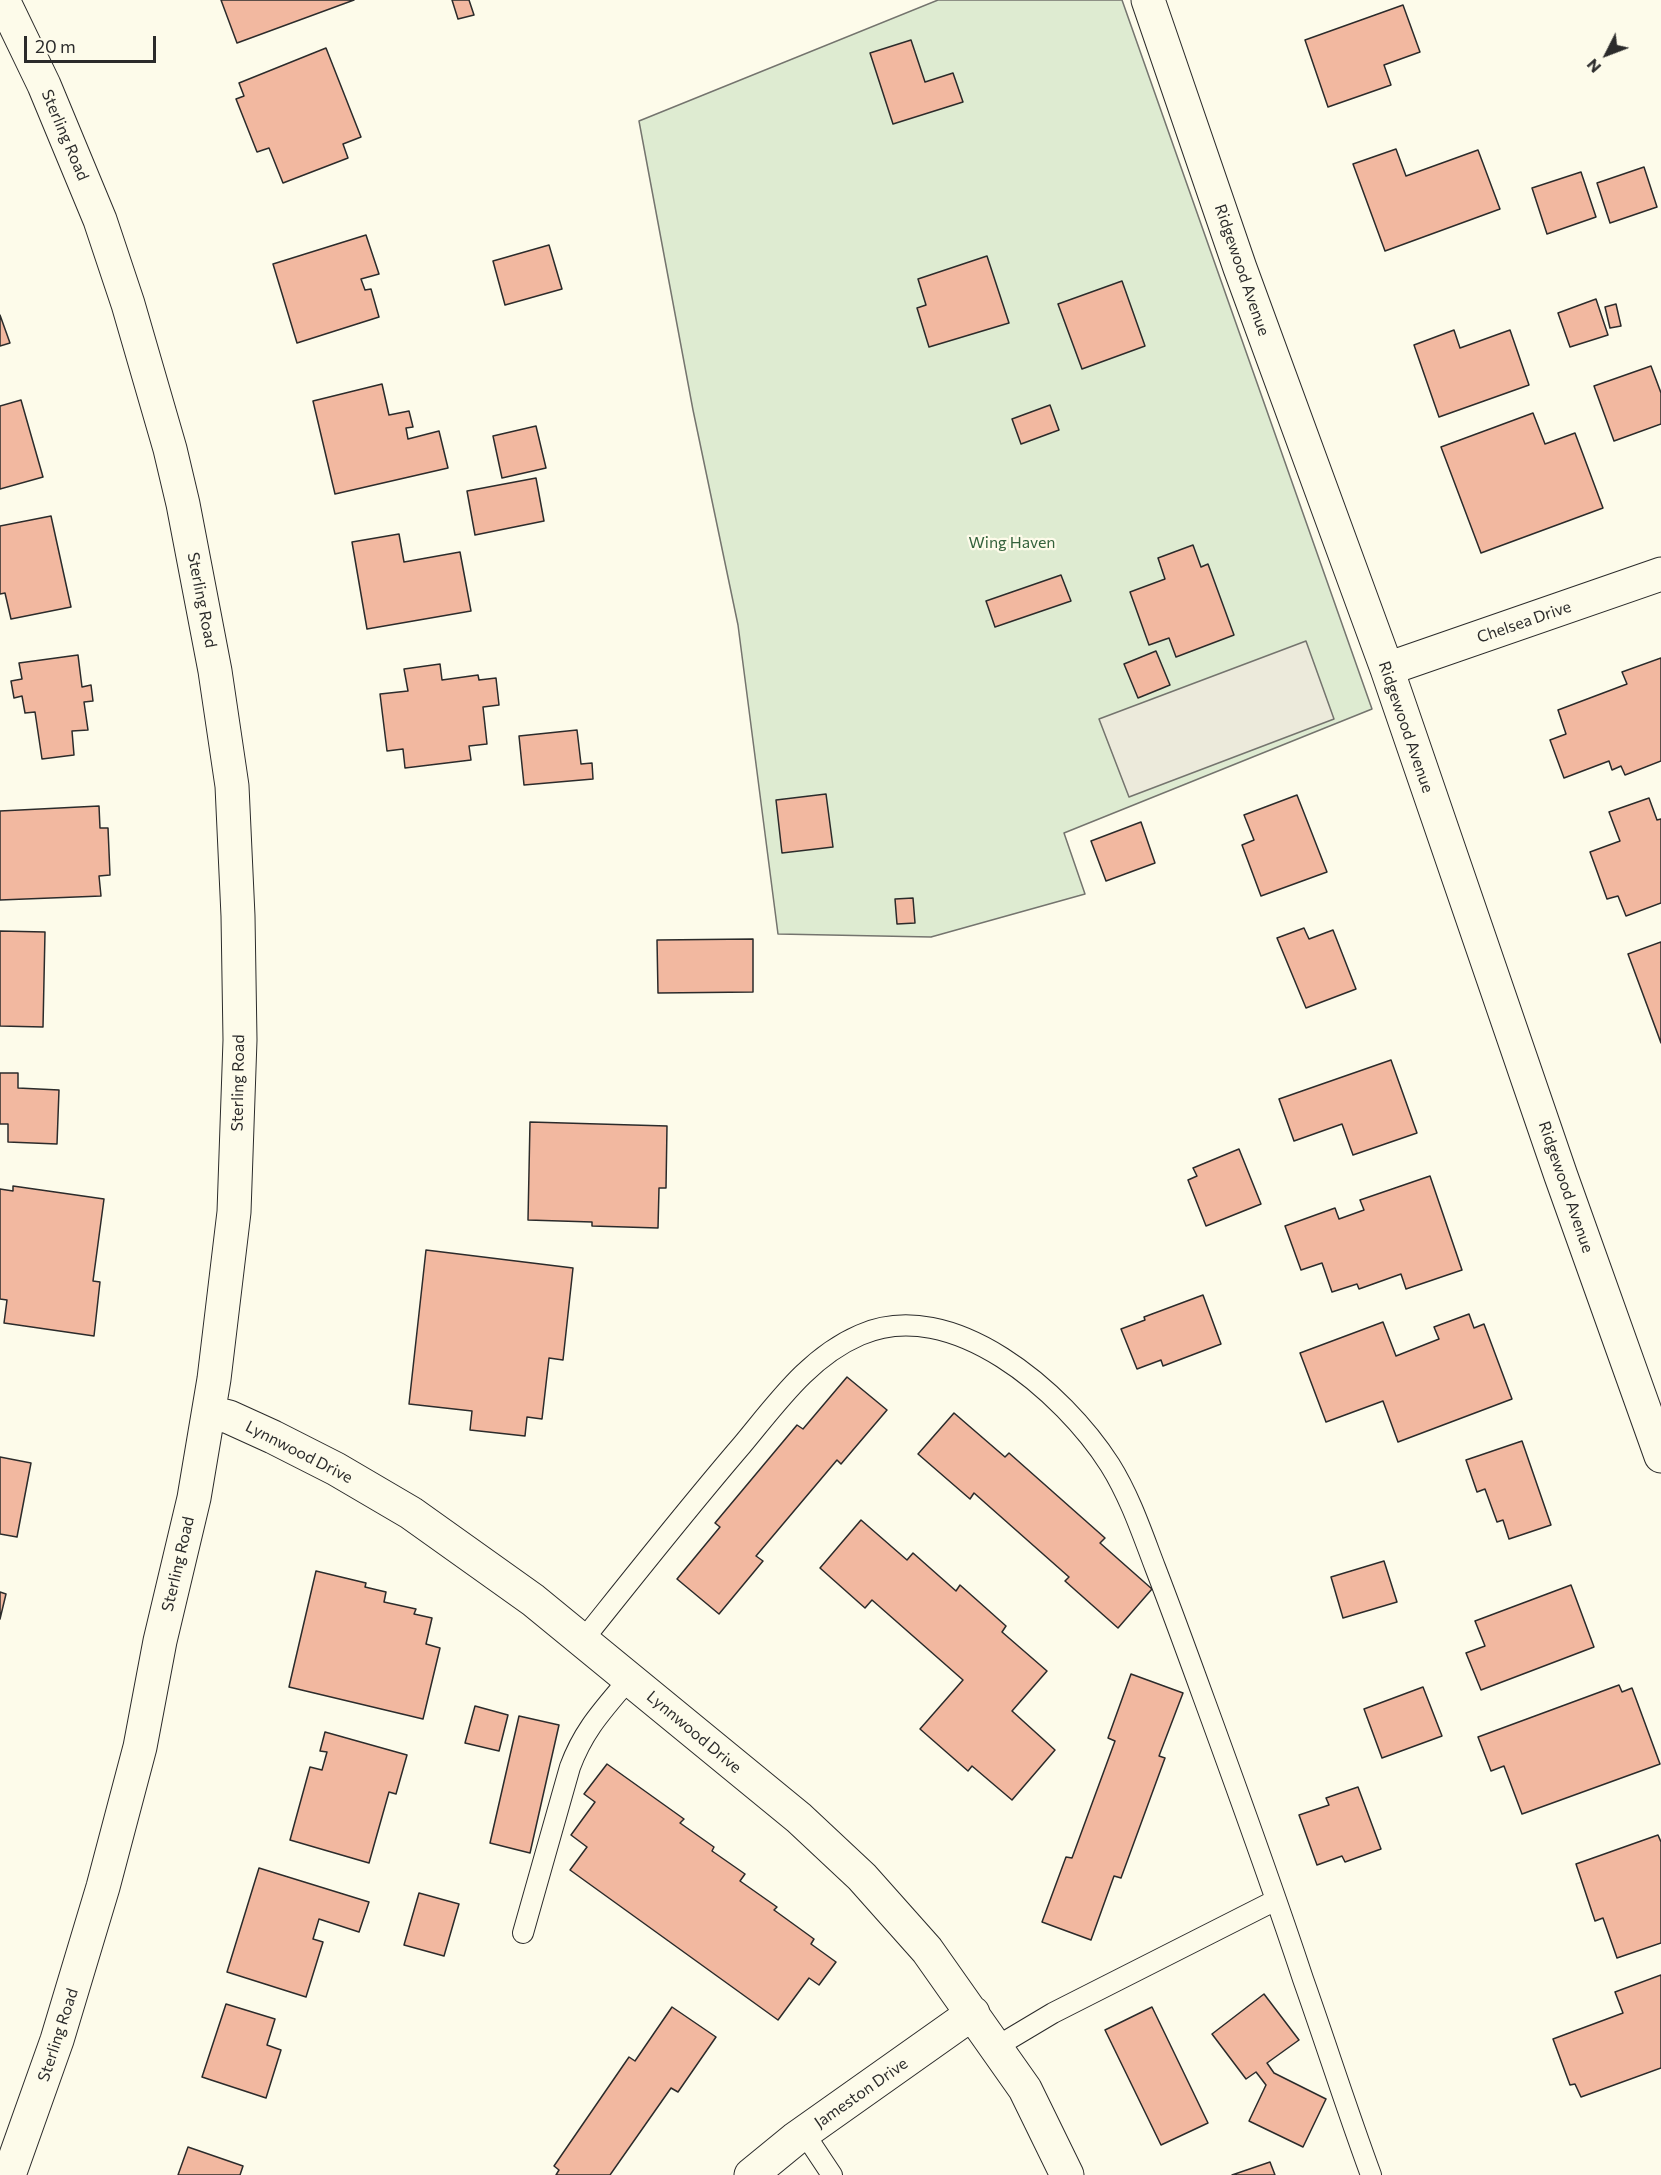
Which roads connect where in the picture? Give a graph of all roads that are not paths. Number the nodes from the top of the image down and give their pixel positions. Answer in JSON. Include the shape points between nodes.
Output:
{"nodes":[{"id":1,"x":3,"y":0,"type":"edge"},
{"id":2,"x":1148,"y":0,"type":"edge"},
{"id":3,"x":1661,"y":574,"type":"edge"},
{"id":4,"x":1386,"y":669,"type":"junction"},
{"id":5,"x":208,"y":1412,"type":"junction"},
{"id":6,"x":1661,"y":1456,"type":"edge"},
{"id":7,"x":583,"y":1640,"type":"junction"},
{"id":8,"x":629,"y":1679,"type":"junction"},
{"id":9,"x":1276,"y":1900,"type":"junction"},
{"id":10,"x":522,"y":1933,"type":"dead end"},
{"id":11,"x":973,"y":2013,"type":"junction"},
{"id":12,"x":996,"y":2047,"type":"junction"},
{"id":13,"x":804,"y":2133,"type":"junction"},
{"id":14,"x":9,"y":2175,"type":"edge"},
{"id":15,"x":751,"y":2175,"type":"edge"},
{"id":16,"x":832,"y":2175,"type":"edge"},
{"id":17,"x":1066,"y":2175,"type":"edge"},
{"id":18,"x":1371,"y":2175,"type":"edge"}],
"edges":[{"from":1,"to":5,"type":"street","name":"Sterling Road","via":[[74,156],[128,304],[183,504],[224,729],[236,837],[239,1103],[234,1212]]},
{"from":2,"to":4,"type":"street","name":"Ridgewood Avenue","via":[[1244,279]]},
{"from":3,"to":4,"type":"street","name":"Chelsea Drive"},
{"from":4,"to":6,"type":"street","name":"Ridgewood Avenue"},
{"from":5,"to":7,"type":"street","name":"Lynnwood Drive","via":[[273,1437],[411,1513],[502,1576]]},
{"from":5,"to":14,"type":"street","name":"Sterling Road","via":[[194,1498],[121,1821],[75,1983]]},
{"from":7,"to":8,"type":"street","name":"Lynnwood Drive"},
{"from":7,"to":9,"type":"lane","via":[[719,1472],[825,1353],[865,1332],[885,1327],[924,1327],[957,1334],[1032,1379],[1071,1416],[1111,1467],[1134,1512]]},
{"from":8,"to":10,"type":"lane","via":[[578,1745]]},
{"from":8,"to":11,"type":"street","name":"Lynnwood Drive","via":[[799,1818],[862,1877],[927,1950]]},
{"from":9,"to":12,"type":"lane","via":[[1063,2007]]},
{"from":9,"to":18,"type":"lane"},
{"from":11,"to":12,"type":"street","name":"Lynnwood Drive"},
{"from":11,"to":13,"type":"street","name":"Jameston Drive"},
{"from":12,"to":17,"type":"street","name":"Lynnwood Drive","via":[[1024,2089]]},
{"from":13,"to":15,"type":"street","name":"Jameston Drive"},
{"from":13,"to":16,"type":"lane"}]}
